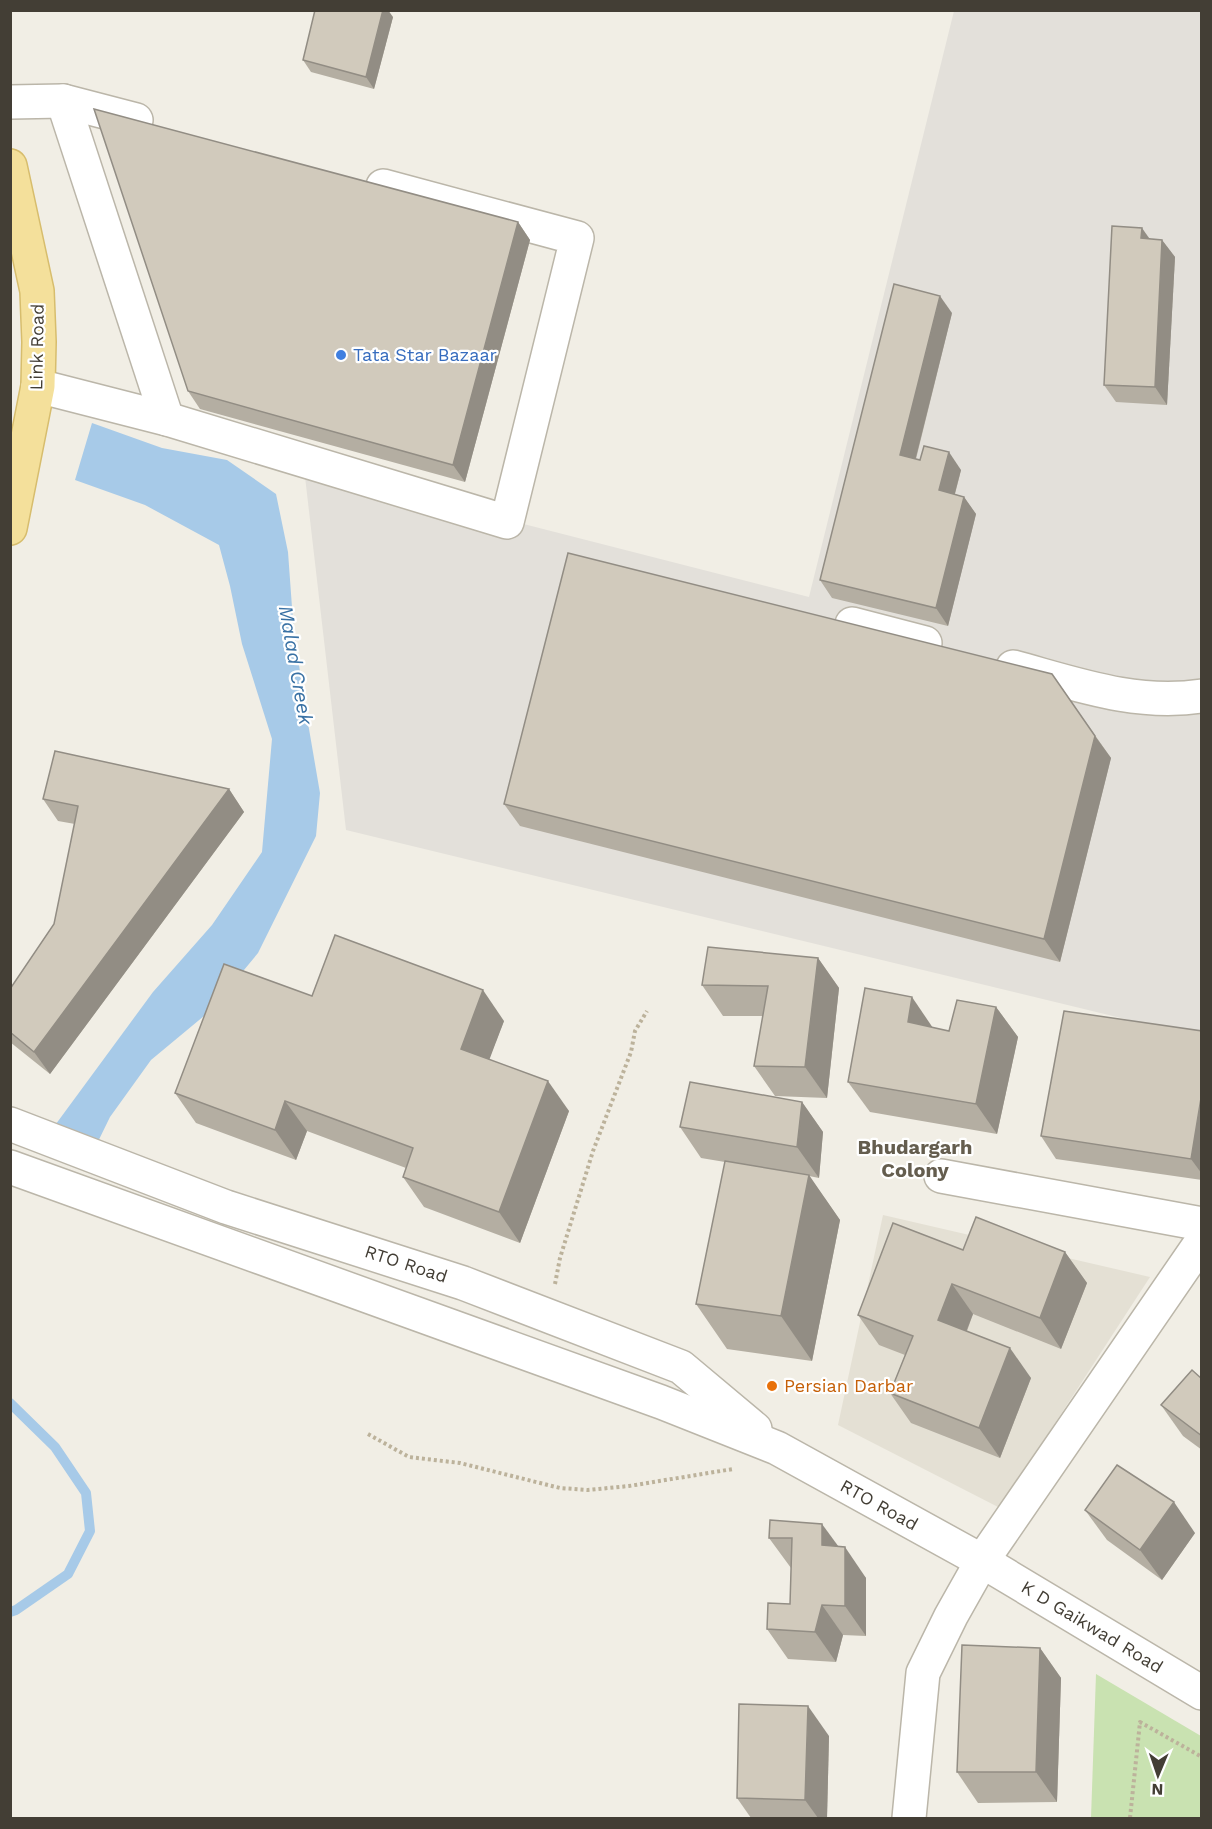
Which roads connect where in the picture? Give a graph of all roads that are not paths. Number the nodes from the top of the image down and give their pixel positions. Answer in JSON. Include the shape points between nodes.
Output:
{"nodes":[{"id":1,"x":63,"y":101,"type":"junction"},
{"id":2,"x":10,"y":102,"type":"edge"},
{"id":3,"x":166,"y":128,"type":"edge"},
{"id":4,"x":10,"y":166,"type":"edge"},
{"id":5,"x":360,"y":180,"type":"edge"},
{"id":6,"x":38,"y":386,"type":"junction"},
{"id":7,"x":167,"y":419,"type":"junction"},
{"id":8,"x":10,"y":528,"type":"edge"},
{"id":9,"x":852,"y":624,"type":"edge"},
{"id":10,"x":954,"y":651,"type":"edge"},
{"id":11,"x":987,"y":660,"type":"edge"},
{"id":12,"x":1202,"y":696,"type":"edge"},
{"id":13,"x":10,"y":1124,"type":"edge"},
{"id":14,"x":10,"y":1167,"type":"edge"},
{"id":15,"x":941,"y":1176,"type":"dead end"},
{"id":16,"x":1202,"y":1224,"type":"edge"},
{"id":17,"x":1202,"y":1241,"type":"edge"},
{"id":18,"x":777,"y":1448,"type":"junction"},
{"id":19,"x":982,"y":1561,"type":"junction"},
{"id":20,"x":1202,"y":1693,"type":"edge"},
{"id":21,"x":909,"y":1818,"type":"edge"}],
"edges":[{"from":1,"to":2,"type":"street"},
{"from":1,"to":3,"type":"street"},
{"from":1,"to":7,"type":"street"},
{"from":4,"to":6,"type":"main road","name":"Link Road","via":[[37,291]]},
{"from":5,"to":7,"type":"street","via":[[578,238],[507,522]]},
{"from":6,"to":7,"type":"street"},
{"from":6,"to":8,"type":"main road","name":"Link Road"},
{"from":9,"to":10,"type":"street"},
{"from":11,"to":12,"type":"street","via":[[1116,694],[1176,700]]},
{"from":13,"to":18,"type":"street","name":"RTO Road","via":[[226,1207],[463,1282],[681,1367]]},
{"from":14,"to":18,"type":"street","name":"RTO Road","via":[[661,1402]]},
{"from":15,"to":16,"type":"street"},
{"from":17,"to":19,"type":"street"},
{"from":18,"to":19,"type":"street","name":"RTO Road"},
{"from":19,"to":20,"type":"street","name":"K D Gaikwad Road"},
{"from":19,"to":21,"type":"street","via":[[923,1673]]}]}
